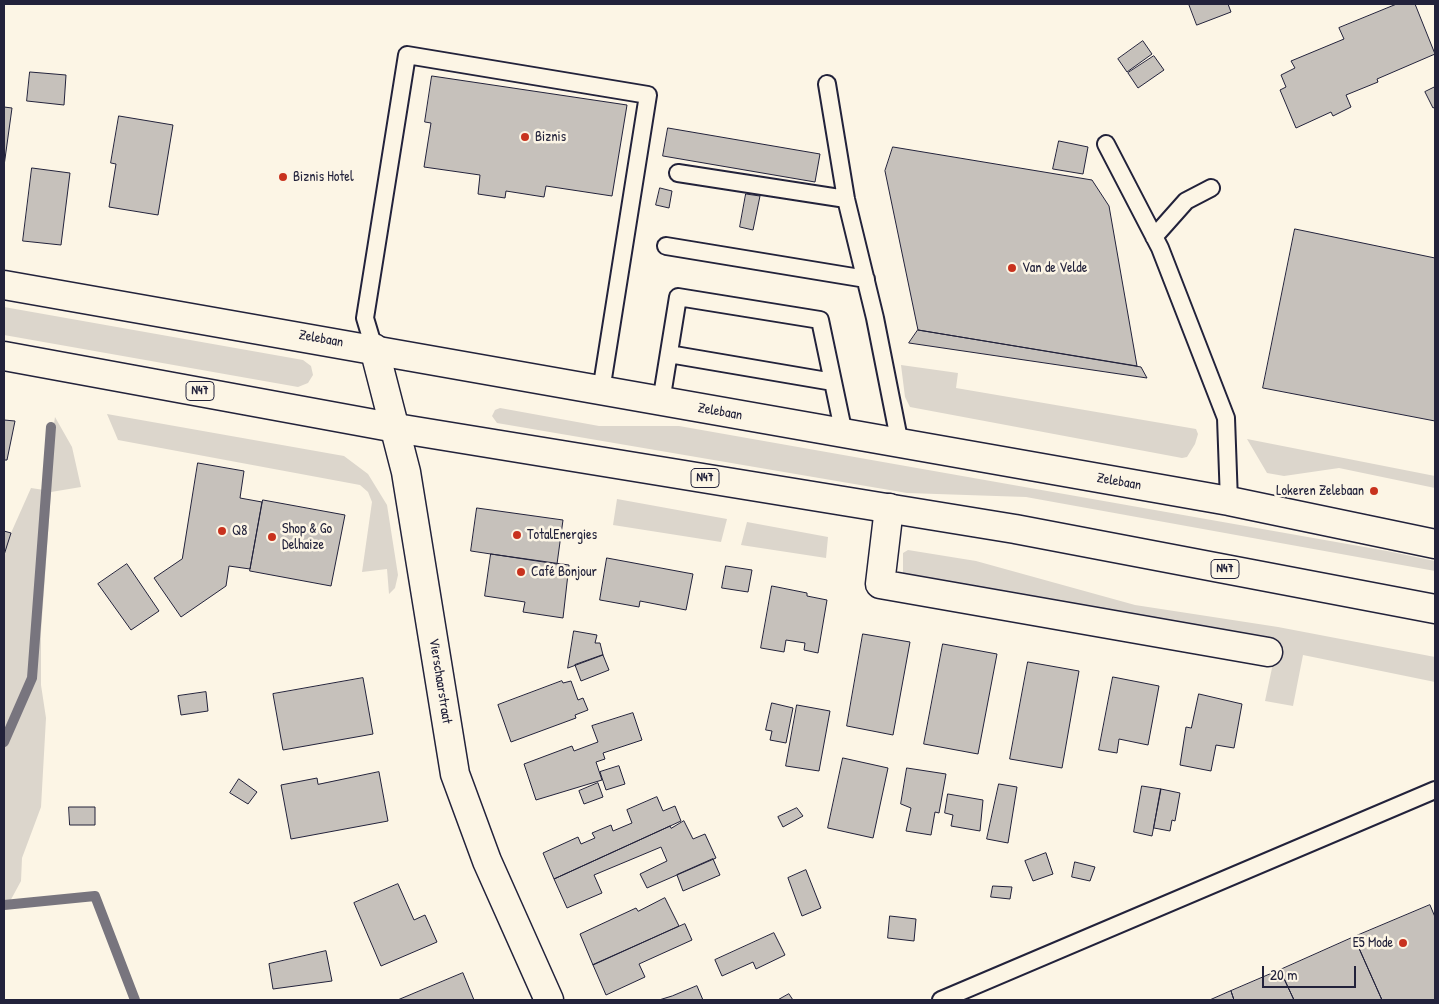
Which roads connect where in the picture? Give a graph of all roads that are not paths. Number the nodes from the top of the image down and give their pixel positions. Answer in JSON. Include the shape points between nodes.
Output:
{"nodes":[{"id":1,"x":828,"y":84,"type":"dead end"},
{"id":2,"x":1106,"y":144,"type":"dead end"},
{"id":3,"x":678,"y":173,"type":"dead end"},
{"id":4,"x":1211,"y":188,"type":"dead end"},
{"id":5,"x":846,"y":199,"type":"junction"},
{"id":6,"x":1154,"y":237,"type":"junction"},
{"id":7,"x":666,"y":246,"type":"dead end"},
{"id":8,"x":866,"y":279,"type":"junction"},
{"id":9,"x":4,"y":285,"type":"edge"},
{"id":10,"x":374,"y":348,"type":"junction"},
{"id":11,"x":669,"y":354,"type":"junction"},
{"id":12,"x":4,"y":356,"type":"edge"},
{"id":13,"x":833,"y":382,"type":"junction"},
{"id":14,"x":601,"y":391,"type":"junction"},
{"id":15,"x":662,"y":402,"type":"junction"},
{"id":16,"x":396,"y":428,"type":"junction"},
{"id":17,"x":844,"y":434,"type":"junction"},
{"id":18,"x":900,"y":444,"type":"junction"},
{"id":19,"x":1230,"y":501,"type":"junction"},
{"id":20,"x":889,"y":508,"type":"junction"},
{"id":21,"x":1435,"y":544,"type":"edge"},
{"id":22,"x":1435,"y":609,"type":"edge"},
{"id":23,"x":1268,"y":652,"type":"dead end"},
{"id":24,"x":1435,"y":790,"type":"edge"},
{"id":25,"x":549,"y":1000,"type":"edge"},
{"id":26,"x":941,"y":1000,"type":"edge"}],
"edges":[{"from":1,"to":5,"type":"lane"},
{"from":2,"to":6,"type":"lane"},
{"from":3,"to":5,"type":"lane"},
{"from":4,"to":6,"type":"lane","via":[[1186,201]]},
{"from":5,"to":8,"type":"lane"},
{"from":6,"to":19,"type":"lane","via":[[1226,418]]},
{"from":7,"to":8,"type":"lane"},
{"from":8,"to":18,"type":"lane"},
{"from":9,"to":10,"type":"main road","name":"Zelebaan"},
{"from":10,"to":14,"type":"main road","name":"Zelebaan"},
{"from":10,"to":14,"type":"lane","via":[[365,318],[408,55],[648,95]]},
{"from":10,"to":16,"type":"main road","name":"Vierschaarstraat"},
{"from":11,"to":13,"type":"lane"},
{"from":11,"to":13,"type":"lane","via":[[678,297],[820,320]]},
{"from":11,"to":15,"type":"lane"},
{"from":12,"to":16,"type":"main road","number":"N47"},
{"from":13,"to":17,"type":"lane"},
{"from":14,"to":15,"type":"main road","name":"Zelebaan"},
{"from":15,"to":17,"type":"main road","name":"Zelebaan"},
{"from":16,"to":20,"type":"main road","number":"N47"},
{"from":16,"to":25,"type":"main road","name":"Vierschaarstraat","via":[[455,774],[488,861]]},
{"from":17,"to":18,"type":"main road","name":"Zelebaan"},
{"from":18,"to":19,"type":"main road","name":"Zelebaan"},
{"from":19,"to":21,"type":"main road","name":"Zelebaan"},
{"from":20,"to":22,"type":"main road","number":"N47"},
{"from":20,"to":23,"type":"main road","via":[[880,584]]},
{"from":24,"to":26,"type":"lane"}]}
